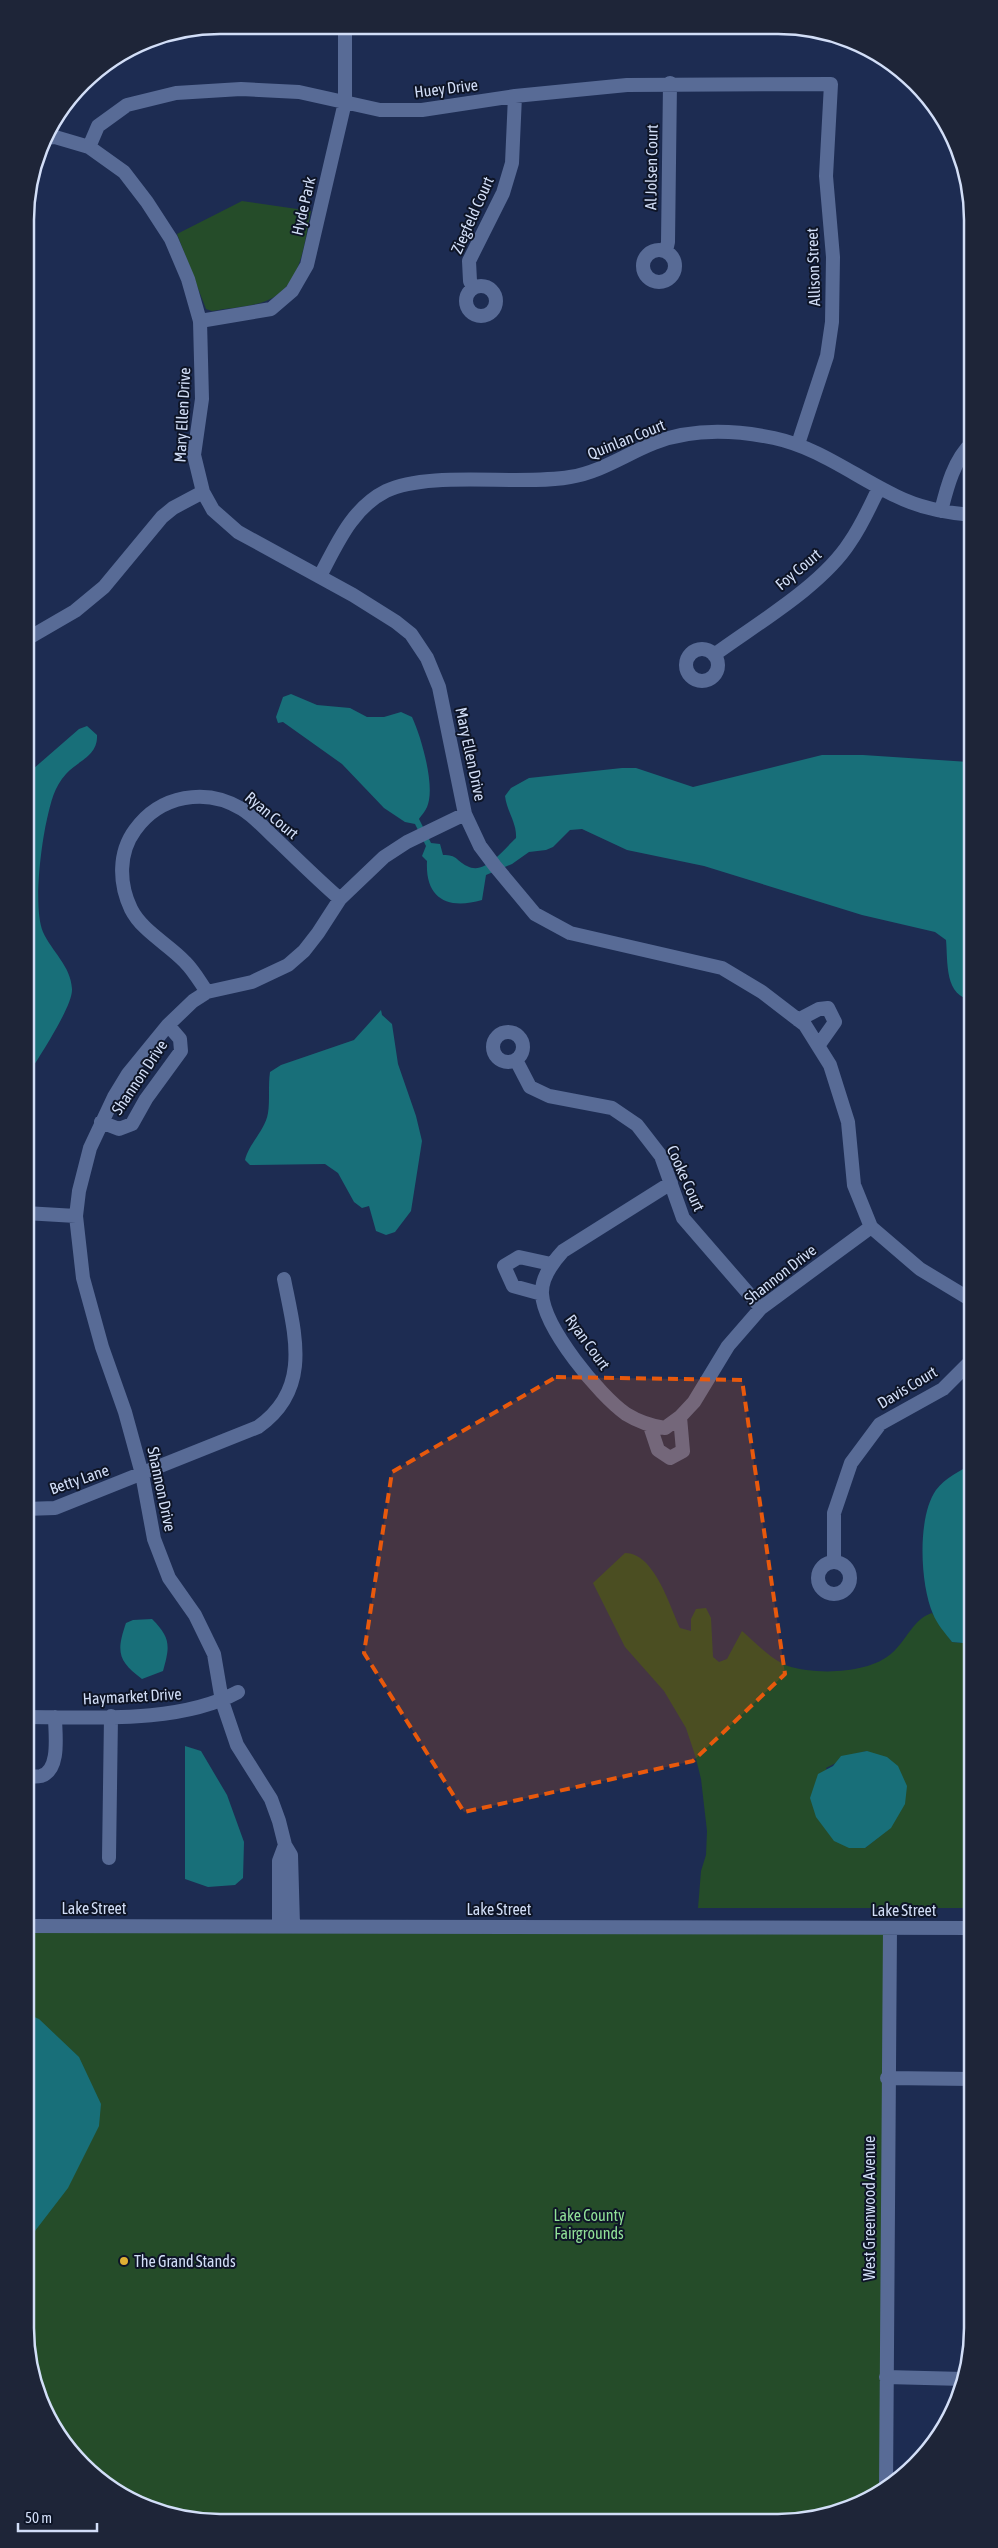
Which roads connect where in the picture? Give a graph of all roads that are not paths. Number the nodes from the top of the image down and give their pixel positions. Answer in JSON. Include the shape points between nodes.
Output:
{"nodes":[{"id":1,"x":345,"y":34,"type":"edge"},
{"id":2,"x":670,"y":83,"type":"junction"},
{"id":3,"x":832,"y":84,"type":"joint"},
{"id":4,"x":515,"y":96,"type":"junction"},
{"id":5,"x":345,"y":102,"type":"junction"},
{"id":6,"x":53,"y":137,"type":"edge"},
{"id":7,"x":88,"y":147,"type":"junction"},
{"id":8,"x":666,"y":251,"type":"dead end"},
{"id":9,"x":474,"y":287,"type":"dead end"},
{"id":10,"x":200,"y":321,"type":"junction"},
{"id":11,"x":798,"y":444,"type":"junction"},
{"id":12,"x":964,"y":451,"type":"edge"},
{"id":13,"x":879,"y":488,"type":"junction"},
{"id":14,"x":203,"y":492,"type":"junction"},
{"id":15,"x":941,"y":511,"type":"junction"},
{"id":16,"x":964,"y":514,"type":"edge"},
{"id":17,"x":320,"y":576,"type":"junction"},
{"id":18,"x":34,"y":635,"type":"edge"},
{"id":19,"x":714,"y":656,"type":"dead end"},
{"id":20,"x":465,"y":814,"type":"junction"},
{"id":21,"x":340,"y":899,"type":"junction"},
{"id":22,"x":207,"y":992,"type":"junction"},
{"id":23,"x":798,"y":1020,"type":"junction"},
{"id":24,"x":168,"y":1025,"type":"junction"},
{"id":25,"x":818,"y":1046,"type":"junction"},
{"id":26,"x":516,"y":1060,"type":"dead end"},
{"id":27,"x":101,"y":1122,"type":"junction"},
{"id":28,"x":670,"y":1183,"type":"junction"},
{"id":29,"x":34,"y":1214,"type":"edge"},
{"id":30,"x":76,"y":1216,"type":"junction"},
{"id":31,"x":871,"y":1226,"type":"junction"},
{"id":32,"x":551,"y":1264,"type":"junction"},
{"id":33,"x":284,"y":1279,"type":"dead end"},
{"id":34,"x":542,"y":1294,"type":"junction"},
{"id":35,"x":964,"y":1295,"type":"edge"},
{"id":36,"x":761,"y":1308,"type":"junction"},
{"id":37,"x":964,"y":1368,"type":"edge"},
{"id":38,"x":680,"y":1417,"type":"junction"},
{"id":39,"x":650,"y":1426,"type":"junction"},
{"id":40,"x":665,"y":1428,"type":"joint"},
{"id":41,"x":142,"y":1474,"type":"junction"},
{"id":42,"x":34,"y":1509,"type":"edge"},
{"id":43,"x":834,"y":1562,"type":"dead end"},
{"id":44,"x":238,"y":1692,"type":"dead end"},
{"id":45,"x":222,"y":1701,"type":"junction"},
{"id":46,"x":110,"y":1716,"type":"junction"},
{"id":47,"x":34,"y":1717,"type":"edge"},
{"id":48,"x":55,"y":1717,"type":"junction"},
{"id":49,"x":34,"y":1776,"type":"edge"},
{"id":50,"x":109,"y":1858,"type":"dead end"},
{"id":51,"x":286,"y":1925,"type":"junction"},
{"id":52,"x":34,"y":1926,"type":"edge"},
{"id":53,"x":890,"y":1928,"type":"junction"},
{"id":54,"x":964,"y":1928,"type":"edge"},
{"id":55,"x":888,"y":2078,"type":"junction"},
{"id":56,"x":964,"y":2079,"type":"edge"},
{"id":57,"x":886,"y":2377,"type":"junction"},
{"id":58,"x":957,"y":2379,"type":"edge"},
{"id":59,"x":886,"y":2480,"type":"edge"}],
"edges":[{"from":1,"to":5,"type":"street","name":"Hyde Park"},
{"from":2,"to":3,"type":"street","name":"Huey Drive"},
{"from":2,"to":4,"type":"street","name":"Huey Drive"},
{"from":2,"to":8,"type":"street","name":"Al Jolsen Court"},
{"from":3,"to":11,"type":"street","name":"Allison Street","via":[[826,176],[833,257],[832,322],[827,356]]},
{"from":4,"to":5,"type":"street","name":"Huey Drive","via":[[422,110],[380,110]]},
{"from":4,"to":9,"type":"street","name":"Ziegfeld Court","via":[[512,163],[503,193],[468,261],[470,281]]},
{"from":5,"to":7,"type":"street","name":"Huey Drive","via":[[299,92],[241,89],[176,93],[127,105],[98,126]]},
{"from":5,"to":10,"type":"street","name":"Hyde Park","via":[[307,265],[292,291],[271,309]]},
{"from":6,"to":7,"type":"street","name":"Mary Ellen Drive"},
{"from":7,"to":10,"type":"street","name":"Mary Ellen Drive","via":[[124,172],[148,202],[188,279]]},
{"from":10,"to":14,"type":"street","name":"Mary Ellen Drive","via":[[202,399],[194,455]]},
{"from":11,"to":13,"type":"street","name":"Quinlan Court"},
{"from":11,"to":17,"type":"street","name":"Quinlan Court","via":[[752,434],[695,432],[654,443],[608,466],[571,477],[424,482],[397,487],[375,498],[355,516]]},
{"from":12,"to":15,"type":"street","via":[[948,483]]},
{"from":13,"to":15,"type":"street","name":"Quinlan Court","via":[[912,503]]},
{"from":13,"to":19,"type":"street","name":"Foy Court","via":[[850,543],[832,565],[811,585]]},
{"from":14,"to":17,"type":"street","name":"Mary Ellen Drive","via":[[224,522]]},
{"from":14,"to":18,"type":"street","via":[[162,517],[104,587],[75,611]]},
{"from":15,"to":16,"type":"street","name":"Quinlan Court"},
{"from":17,"to":20,"type":"street","name":"Mary Ellen Drive","via":[[396,622],[411,634],[427,658],[439,687]]},
{"from":20,"to":21,"type":"street","name":"Shannon Drive","via":[[433,828],[384,857]]},
{"from":20,"to":23,"type":"street","name":"Mary Ellen Drive","via":[[480,846],[535,914],[570,933],[722,968],[762,992]]},
{"from":21,"to":22,"type":"street","name":"Shannon Drive","via":[[304,951],[288,965],[252,982]]},
{"from":21,"to":22,"type":"street","name":"Ryan Court","via":[[243,810],[224,800],[193,796],[166,803],[155,810],[134,831],[127,844],[122,878],[125,894],[141,923],[186,962]]},
{"from":22,"to":24,"type":"street","name":"Shannon Drive"},
{"from":23,"to":25,"type":"street","name":"Mary Ellen Drive"},
{"from":23,"to":25,"type":"street","via":[[828,1008],[835,1022]]},
{"from":24,"to":27,"type":"street","name":"Shannon Drive","via":[[128,1074]]},
{"from":24,"to":27,"type":"street","name":"Shannon Drive","via":[[180,1039],[181,1051],[132,1124],[119,1129]]},
{"from":25,"to":31,"type":"street","name":"Mary Ellen Drive","via":[[830,1065],[848,1122],[854,1185]]},
{"from":26,"to":28,"type":"street","name":"Cooke Court","via":[[530,1087],[550,1096],[612,1108],[636,1125],[661,1156]]},
{"from":27,"to":30,"type":"street","name":"Shannon Drive","via":[[84,1169]]},
{"from":28,"to":32,"type":"street","via":[[563,1251]]},
{"from":28,"to":36,"type":"street","name":"Cooke Court","via":[[683,1218]]},
{"from":29,"to":30,"type":"street"},
{"from":30,"to":41,"type":"street","name":"Shannon Drive","via":[[83,1278],[102,1347],[126,1412]]},
{"from":31,"to":35,"type":"street","name":"Mary Ellen Drive","via":[[920,1268]]},
{"from":31,"to":36,"type":"street","name":"Shannon Drive"},
{"from":32,"to":34,"type":"street"},
{"from":32,"to":34,"type":"street","via":[[519,1257],[504,1266],[513,1286]]},
{"from":33,"to":41,"type":"street","name":"Betty Lane","via":[[295,1334],[296,1361],[287,1398],[274,1416],[258,1427]]},
{"from":34,"to":39,"type":"street","name":"Ryan Court","via":[[550,1320],[562,1342],[610,1401]]},
{"from":36,"to":38,"type":"street","name":"Shannon Drive","via":[[728,1346],[694,1402]]},
{"from":37,"to":43,"type":"street","name":"Davis Court","via":[[943,1389],[880,1424],[851,1463],[834,1513]]},
{"from":38,"to":39,"type":"street","via":[[683,1451],[670,1458],[658,1450]]},
{"from":38,"to":40,"type":"street","name":"Shannon Drive"},
{"from":39,"to":40,"type":"street","name":"Ryan Court"},
{"from":41,"to":42,"type":"street","name":"Betty Lane","via":[[55,1508]]},
{"from":41,"to":45,"type":"street","name":"Shannon Drive","via":[[154,1539],[170,1578],[195,1615],[214,1654]]},
{"from":44,"to":45,"type":"street","name":"Haymarket Drive"},
{"from":45,"to":46,"type":"street","name":"Haymarket Drive","via":[[177,1714]]},
{"from":45,"to":51,"type":"street","name":"Shannon Drive","via":[[237,1745],[271,1799],[285,1845],[279,1861]]},
{"from":46,"to":48,"type":"street","name":"Haymarket Drive"},
{"from":46,"to":50,"type":"street"},
{"from":47,"to":48,"type":"street","name":"Haymarket Drive"},
{"from":48,"to":49,"type":"street","via":[[52,1768],[42,1776]]},
{"from":51,"to":52,"type":"street","name":"Lake Street"},
{"from":51,"to":53,"type":"street","name":"Lake Street"},
{"from":53,"to":54,"type":"street","name":"Lake Street"},
{"from":53,"to":55,"type":"street","name":"West Greenwood Avenue"},
{"from":55,"to":56,"type":"street"},
{"from":55,"to":57,"type":"street","name":"West Greenwood Avenue"},
{"from":57,"to":58,"type":"street"},
{"from":57,"to":59,"type":"street","name":"West Greenwood Avenue"}]}
